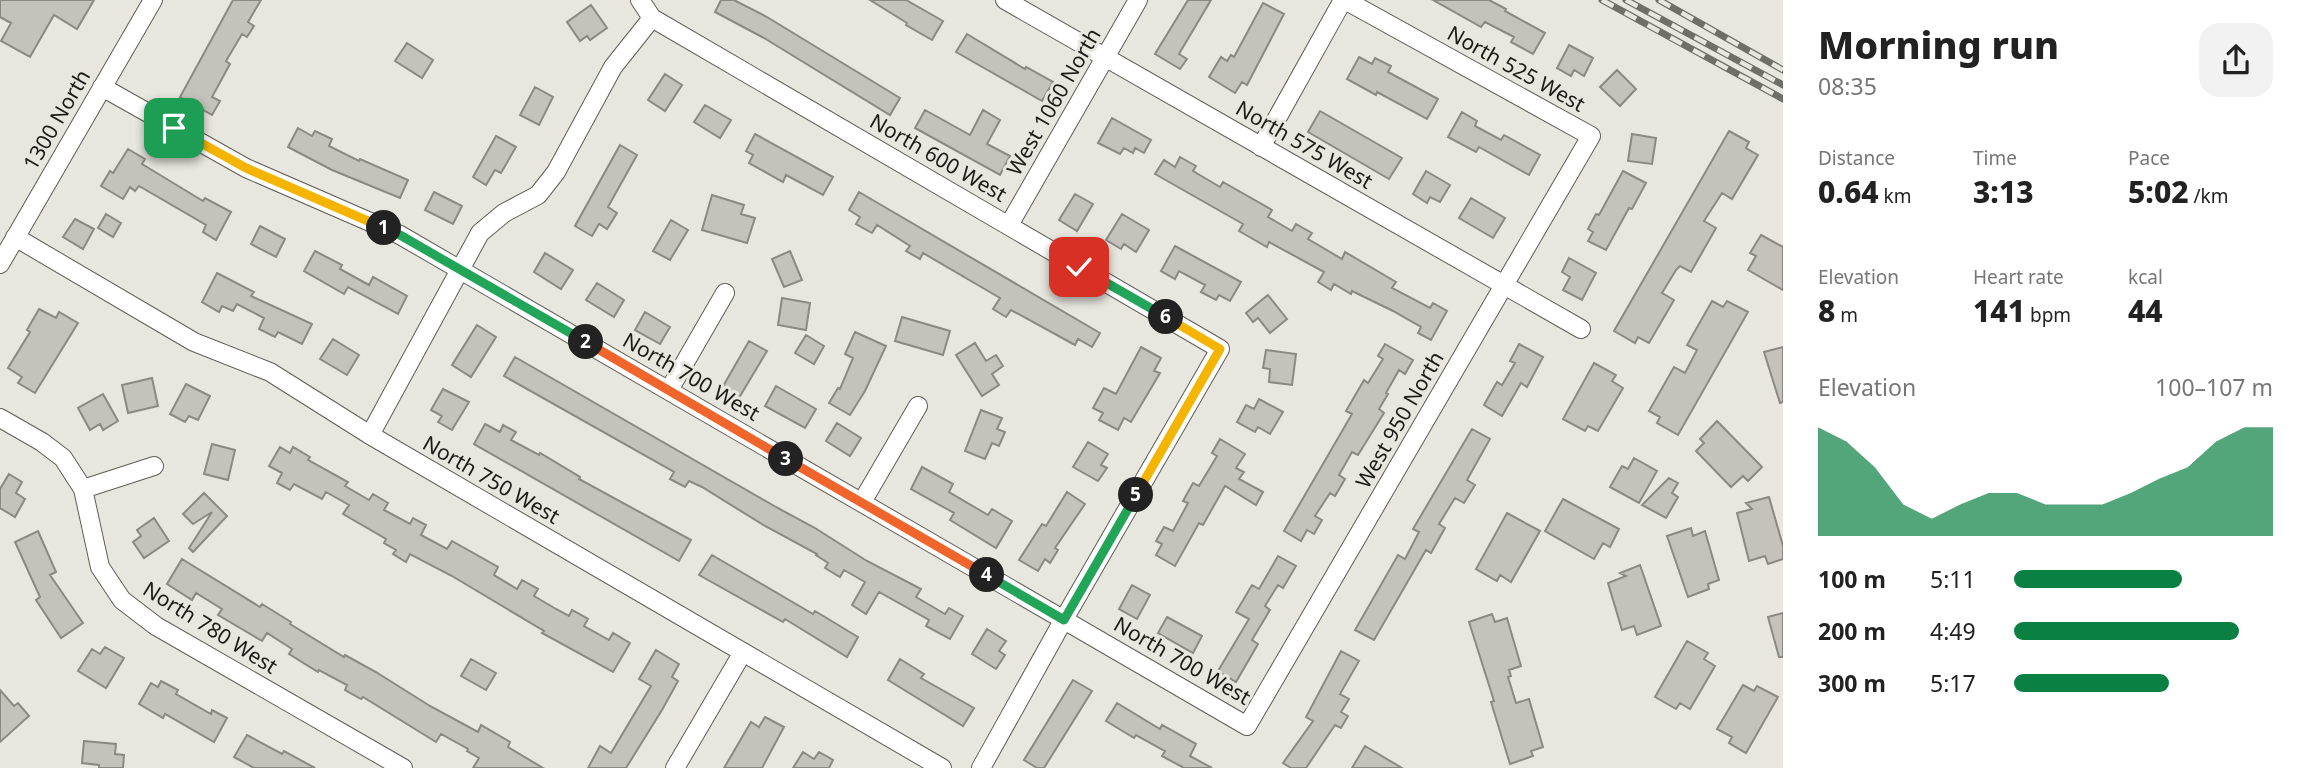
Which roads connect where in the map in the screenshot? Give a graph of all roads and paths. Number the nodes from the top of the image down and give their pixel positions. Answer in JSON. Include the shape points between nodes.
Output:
{"nodes":[{"id":1,"x":153,"y":0,"type":"edge"},
{"id":2,"x":640,"y":0,"type":"edge"},
{"id":3,"x":1005,"y":0,"type":"edge"},
{"id":4,"x":1138,"y":0,"type":"edge"},
{"id":5,"x":1344,"y":0,"type":"edge"},
{"id":6,"x":652,"y":18,"type":"junction"},
{"id":7,"x":1105,"y":57,"type":"junction"},
{"id":8,"x":102,"y":87,"type":"junction"},
{"id":9,"x":1591,"y":136,"type":"joint"},
{"id":10,"x":1261,"y":146,"type":"junction"},
{"id":11,"x":1009,"y":225,"type":"junction"},
{"id":12,"x":15,"y":237,"type":"junction"},
{"id":13,"x":0,"y":264,"type":"edge"},
{"id":14,"x":459,"y":269,"type":"junction"},
{"id":15,"x":1504,"y":285,"type":"junction"},
{"id":16,"x":725,"y":293,"type":"dead end"},
{"id":17,"x":1581,"y":329,"type":"dead end"},
{"id":18,"x":668,"y":390,"type":"junction"},
{"id":19,"x":918,"y":406,"type":"dead end"},
{"id":20,"x":0,"y":418,"type":"edge"},
{"id":21,"x":370,"y":436,"type":"junction"},
{"id":22,"x":154,"y":466,"type":"dead end"},
{"id":23,"x":83,"y":489,"type":"junction"},
{"id":24,"x":862,"y":502,"type":"junction"},
{"id":25,"x":1064,"y":620,"type":"junction"},
{"id":26,"x":743,"y":652,"type":"junction"},
{"id":27,"x":1247,"y":726,"type":"joint"},
{"id":28,"x":402,"y":768,"type":"edge"},
{"id":29,"x":675,"y":768,"type":"edge"},
{"id":30,"x":942,"y":768,"type":"edge"},
{"id":31,"x":981,"y":768,"type":"edge"}],
"edges":[{"from":1,"to":8,"type":"street","name":"1300 North"},
{"from":2,"to":6,"type":"street","name":"North 600 West"},
{"from":3,"to":7,"type":"street","name":"North 575 West"},
{"from":4,"to":7,"type":"street","name":"West 1060 North"},
{"from":5,"to":9,"type":"street","name":"North 525 West"},
{"from":5,"to":10,"type":"street"},
{"from":6,"to":11,"type":"street","name":"North 600 West"},
{"from":6,"to":14,"type":"street","via":[[613,67],[556,172],[538,195],[480,233]]},
{"from":7,"to":10,"type":"street","name":"North 575 West"},
{"from":7,"to":11,"type":"street","name":"West 1060 North"},
{"from":8,"to":12,"type":"street","name":"1300 North"},
{"from":8,"to":14,"type":"street","name":"North 700 West","via":[[246,168],[400,235]]},
{"from":9,"to":15,"type":"street","name":"West 950 North"},
{"from":10,"to":15,"type":"street","name":"North 575 West"},
{"from":11,"to":25,"type":"street","name":"North 600 West","via":[[1220,349]]},
{"from":12,"to":13,"type":"street","name":"1300 North"},
{"from":12,"to":21,"type":"street","name":"North 750 West","via":[[194,342],[270,372]]},
{"from":14,"to":18,"type":"street","name":"North 700 West"},
{"from":14,"to":21,"type":"street"},
{"from":15,"to":17,"type":"street","name":"North 575 West"},
{"from":15,"to":27,"type":"street","name":"West 950 North"},
{"from":16,"to":18,"type":"street"},
{"from":18,"to":24,"type":"street","name":"North 700 West"},
{"from":19,"to":24,"type":"street"},
{"from":20,"to":23,"type":"street","name":"North 780 West","via":[[63,458]]},
{"from":21,"to":26,"type":"street","name":"North 750 West"},
{"from":22,"to":23,"type":"street"},
{"from":23,"to":28,"type":"street","name":"North 780 West","via":[[100,567],[122,600],[156,626]]},
{"from":24,"to":25,"type":"street","name":"North 700 West"},
{"from":25,"to":27,"type":"street","name":"North 700 West"},
{"from":25,"to":31,"type":"street"},
{"from":26,"to":29,"type":"street"},
{"from":26,"to":30,"type":"street","name":"North 750 West"}]}
